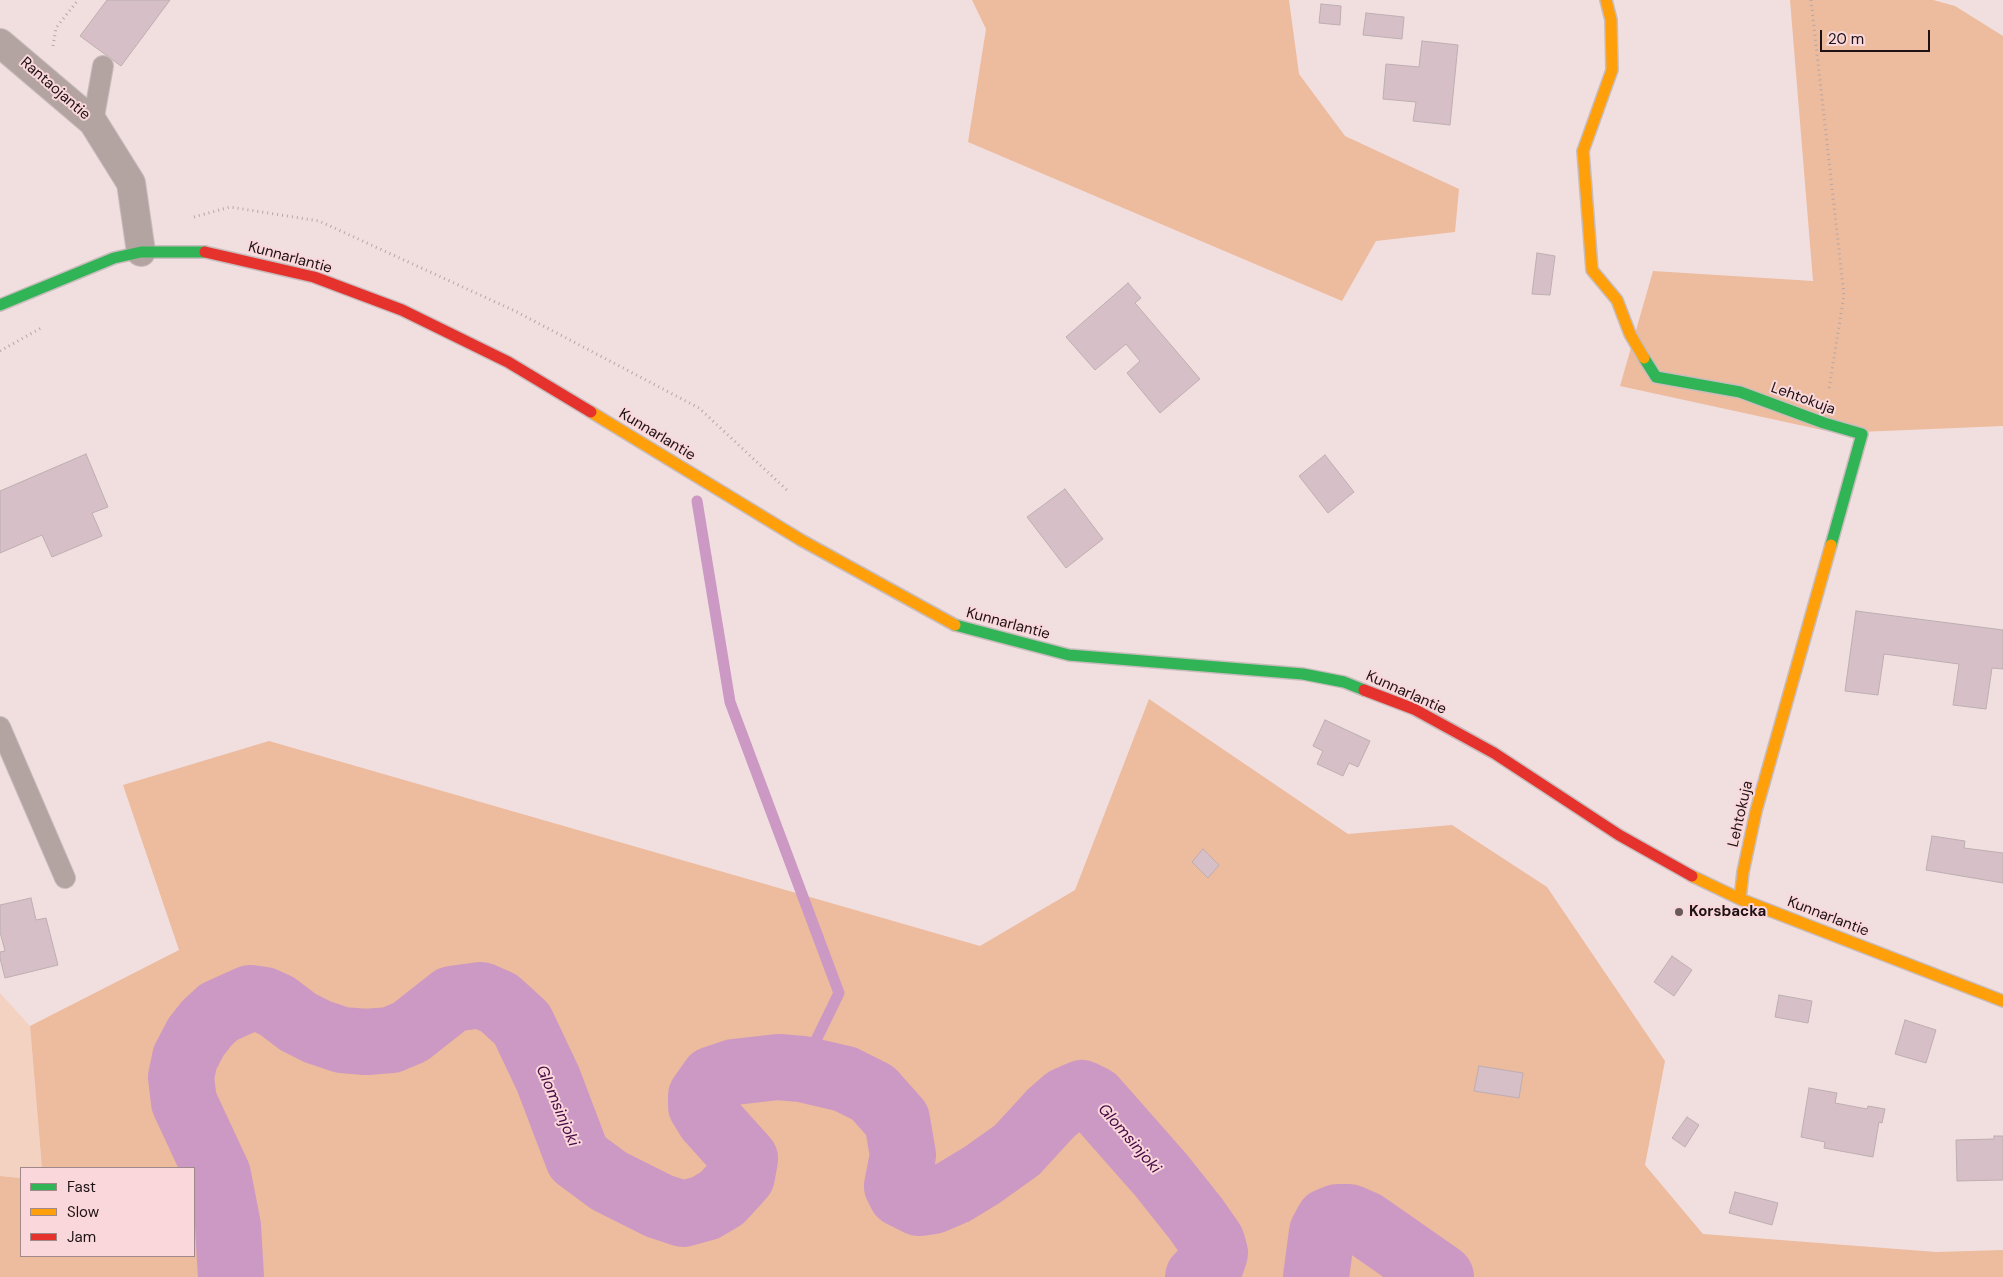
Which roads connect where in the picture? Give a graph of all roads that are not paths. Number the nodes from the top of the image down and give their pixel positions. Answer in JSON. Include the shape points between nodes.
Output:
{"nodes":[{"id":1,"x":1606,"y":0,"type":"edge"},
{"id":2,"x":0,"y":43,"type":"edge"},
{"id":3,"x":104,"y":66,"type":"dead end"},
{"id":4,"x":93,"y":122,"type":"junction"},
{"id":5,"x":141,"y":252,"type":"junction"},
{"id":6,"x":0,"y":305,"type":"edge"},
{"id":7,"x":0,"y":727,"type":"edge"},
{"id":8,"x":65,"y":878,"type":"dead end"},
{"id":9,"x":1740,"y":900,"type":"junction"},
{"id":10,"x":2003,"y":1001,"type":"edge"}],
"edges":[{"from":1,"to":9,"type":"main road","name":"Lehtokuja","via":[[1611,20],[1612,70],[1582,150],[1592,270],[1617,300],[1630,334],[1656,377],[1740,392],[1862,434],[1756,810]]},
{"from":2,"to":4,"type":"street","name":"Rantaojantie"},
{"from":3,"to":4,"type":"lane"},
{"from":4,"to":5,"type":"street","name":"Rantaojantie","via":[[131,184]]},
{"from":5,"to":6,"type":"main road","name":"Kunnarlantie","via":[[114,258]]},
{"from":5,"to":9,"type":"main road","name":"Kunnarlantie","via":[[208,252],[314,277],[402,310],[508,362],[801,540],[960,628],[1069,655],[1303,674],[1344,682],[1414,710],[1494,752],[1619,835]]},
{"from":7,"to":8,"type":"lane"},
{"from":9,"to":10,"type":"main road","name":"Kunnarlantie"}]}
